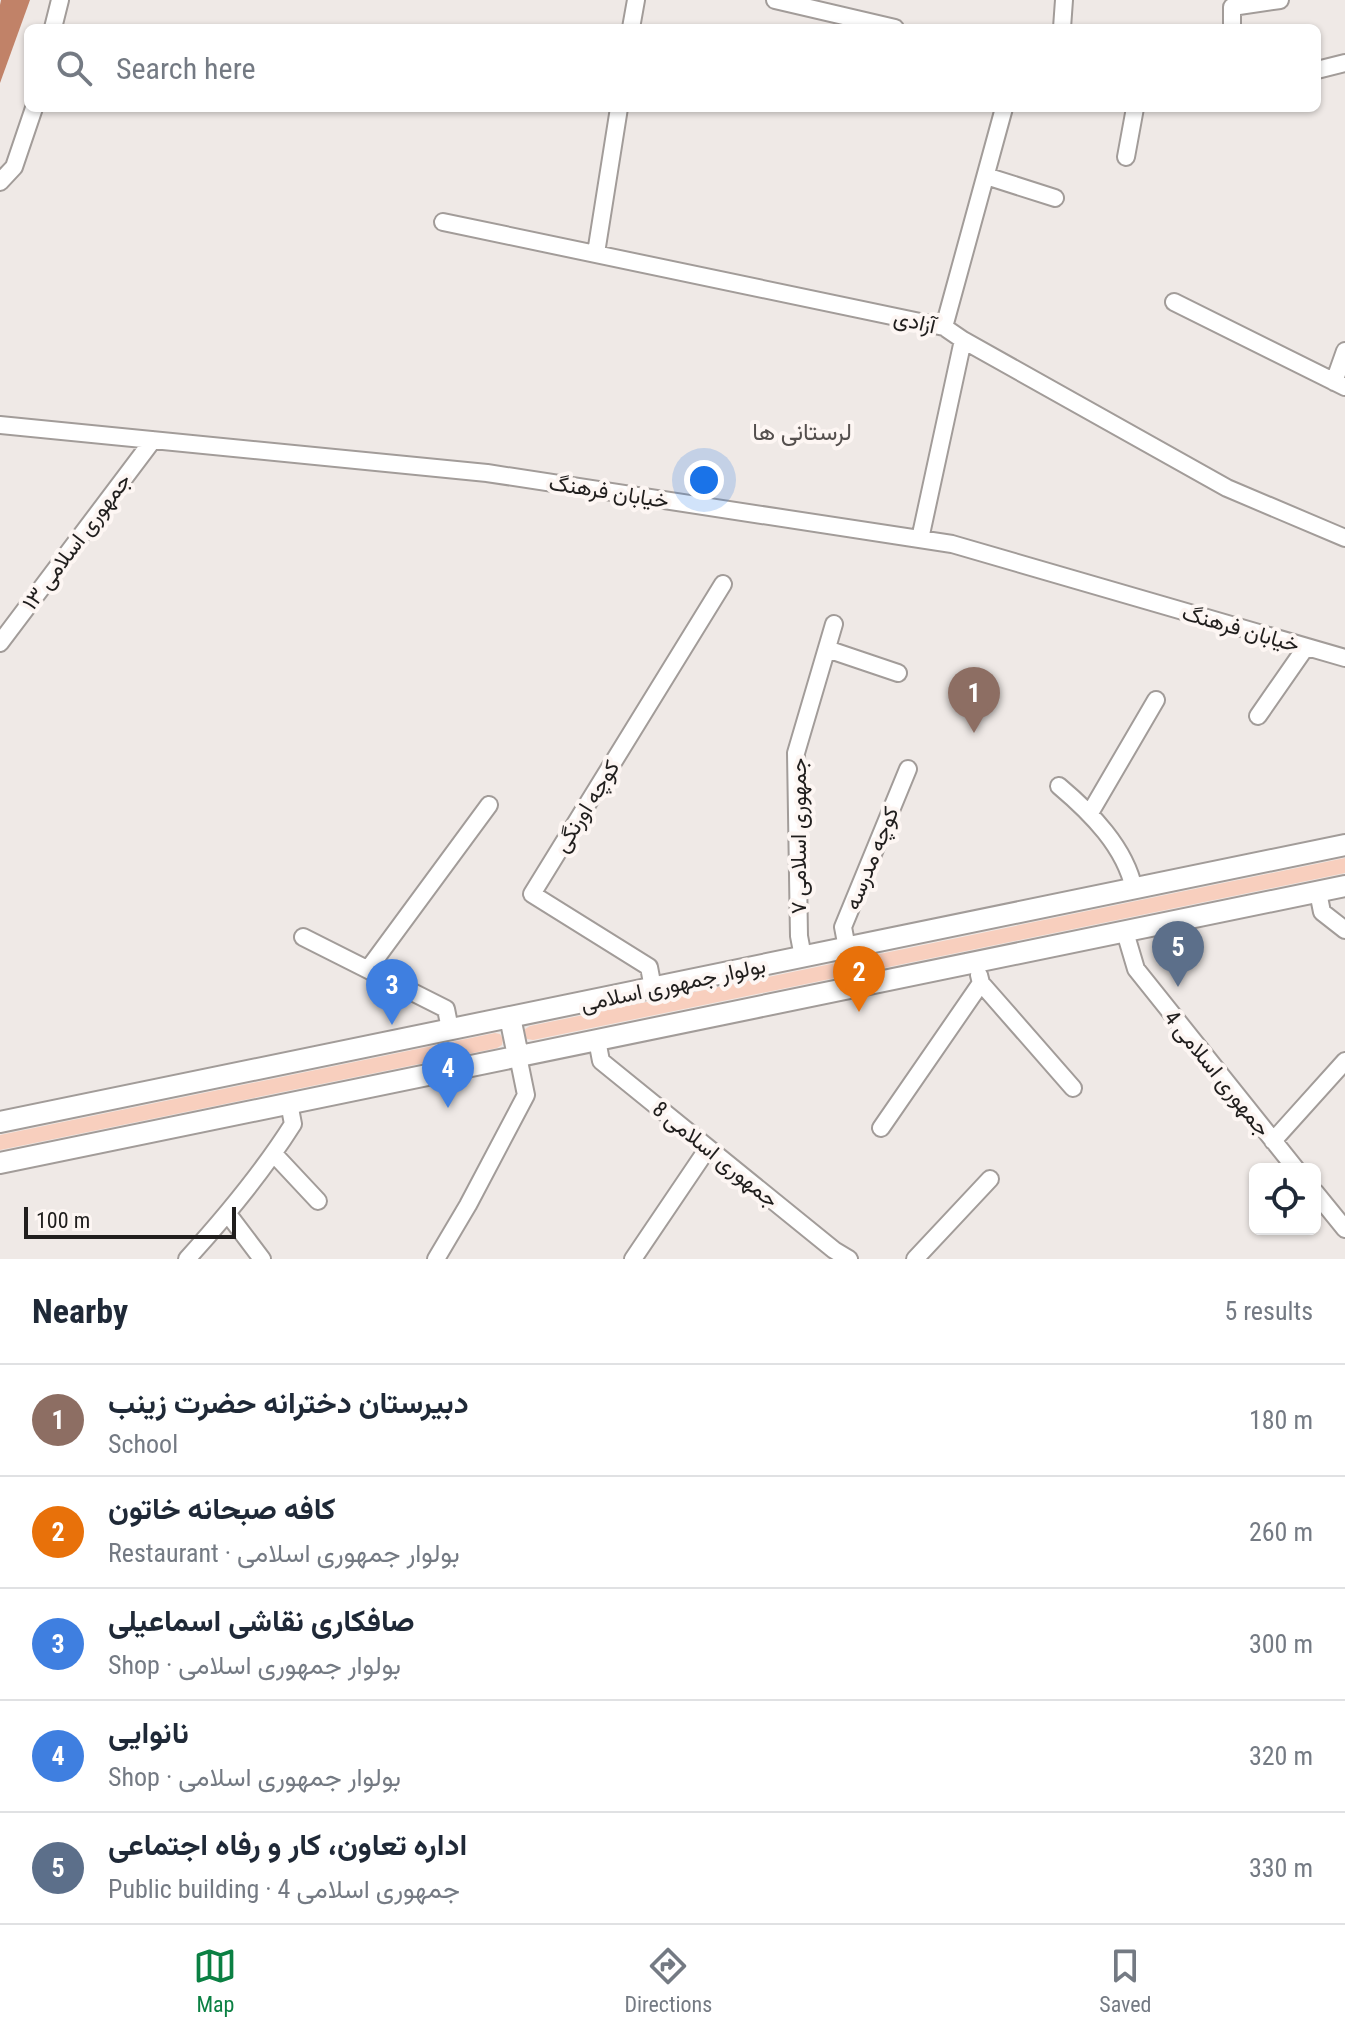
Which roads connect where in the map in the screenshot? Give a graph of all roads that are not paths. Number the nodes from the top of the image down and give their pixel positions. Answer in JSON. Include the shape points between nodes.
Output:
{"nodes":[{"id":1,"x":60,"y":0,"type":"edge"},
{"id":2,"x":636,"y":0,"type":"edge"},
{"id":3,"x":775,"y":0,"type":"edge"},
{"id":4,"x":1064,"y":0,"type":"edge"},
{"id":5,"x":1280,"y":0,"type":"edge"},
{"id":6,"x":58,"y":24,"type":"edge"},
{"id":7,"x":632,"y":24,"type":"edge"},
{"id":8,"x":878,"y":24,"type":"edge"},
{"id":9,"x":1062,"y":24,"type":"edge"},
{"id":10,"x":1232,"y":24,"type":"edge"},
{"id":11,"x":1345,"y":63,"type":"edge"},
{"id":12,"x":1321,"y":69,"type":"edge"},
{"id":13,"x":33,"y":112,"type":"edge"},
{"id":14,"x":618,"y":112,"type":"edge"},
{"id":15,"x":1003,"y":112,"type":"edge"},
{"id":16,"x":1134,"y":112,"type":"edge"},
{"id":17,"x":1126,"y":157,"type":"dead end"},
{"id":18,"x":986,"y":176,"type":"junction"},
{"id":19,"x":0,"y":182,"type":"edge"},
{"id":20,"x":1055,"y":198,"type":"dead end"},
{"id":21,"x":443,"y":222,"type":"dead end"},
{"id":22,"x":596,"y":253,"type":"junction"},
{"id":23,"x":1174,"y":302,"type":"dead end"},
{"id":24,"x":944,"y":327,"type":"junction"},
{"id":25,"x":963,"y":340,"type":"junction"},
{"id":26,"x":1345,"y":351,"type":"edge"},
{"id":27,"x":1340,"y":384,"type":"edge"},
{"id":28,"x":0,"y":425,"type":"edge"},
{"id":29,"x":153,"y":440,"type":"junction"},
{"id":30,"x":1345,"y":538,"type":"edge"},
{"id":31,"x":920,"y":539,"type":"junction"},
{"id":32,"x":723,"y":584,"type":"dead end"},
{"id":33,"x":834,"y":624,"type":"dead end"},
{"id":34,"x":0,"y":643,"type":"edge"},
{"id":35,"x":1306,"y":647,"type":"junction"},
{"id":36,"x":827,"y":649,"type":"junction"},
{"id":37,"x":1345,"y":658,"type":"edge"},
{"id":38,"x":898,"y":673,"type":"dead end"},
{"id":39,"x":1156,"y":700,"type":"dead end"},
{"id":40,"x":1258,"y":716,"type":"dead end"},
{"id":41,"x":908,"y":769,"type":"dead end"},
{"id":42,"x":1059,"y":786,"type":"dead end"},
{"id":43,"x":489,"y":805,"type":"dead end"},
{"id":44,"x":1090,"y":813,"type":"junction"},
{"id":45,"x":1345,"y":845,"type":"edge"},
{"id":46,"x":1345,"y":886,"type":"edge"},
{"id":47,"x":1134,"y":889,"type":"junction"},
{"id":48,"x":1318,"y":892,"type":"junction"},
{"id":49,"x":1345,"y":930,"type":"edge"},
{"id":50,"x":1125,"y":932,"type":"junction"},
{"id":51,"x":303,"y":937,"type":"dead end"},
{"id":52,"x":847,"y":948,"type":"junction"},
{"id":53,"x":803,"y":957,"type":"junction"},
{"id":54,"x":976,"y":962,"type":"junction"},
{"id":55,"x":369,"y":968,"type":"junction"},
{"id":56,"x":981,"y":983,"type":"junction"},
{"id":57,"x":653,"y":988,"type":"junction"},
{"id":58,"x":510,"y":1017,"type":"junction"},
{"id":59,"x":450,"y":1029,"type":"junction"},
{"id":60,"x":597,"y":1040,"type":"junction"},
{"id":61,"x":518,"y":1056,"type":"junction"},
{"id":62,"x":1345,"y":1061,"type":"edge"},
{"id":63,"x":1073,"y":1088,"type":"dead end"},
{"id":64,"x":289,"y":1103,"type":"junction"},
{"id":65,"x":0,"y":1122,"type":"edge"},
{"id":66,"x":881,"y":1128,"type":"dead end"},
{"id":67,"x":1273,"y":1141,"type":"junction"},
{"id":68,"x":708,"y":1148,"type":"junction"},
{"id":69,"x":274,"y":1154,"type":"junction"},
{"id":70,"x":0,"y":1163,"type":"edge"},
{"id":71,"x":1291,"y":1163,"type":"edge"},
{"id":72,"x":990,"y":1179,"type":"dead end"},
{"id":73,"x":1321,"y":1199,"type":"edge"},
{"id":74,"x":318,"y":1201,"type":"dead end"},
{"id":75,"x":228,"y":1214,"type":"junction"},
{"id":76,"x":1345,"y":1229,"type":"edge"},
{"id":77,"x":187,"y":1259,"type":"edge"},
{"id":78,"x":262,"y":1259,"type":"edge"},
{"id":79,"x":436,"y":1259,"type":"edge"},
{"id":80,"x":633,"y":1259,"type":"edge"},
{"id":81,"x":849,"y":1259,"type":"edge"},
{"id":82,"x":915,"y":1259,"type":"edge"}],
"edges":[{"from":1,"to":6,"type":"street"},
{"from":2,"to":7,"type":"street"},
{"from":3,"to":8,"type":"street"},
{"from":4,"to":9,"type":"street"},
{"from":5,"to":10,"type":"street","via":[[1232,7]]},
{"from":11,"to":12,"type":"street"},
{"from":13,"to":19,"type":"street","via":[[14,167]]},
{"from":14,"to":22,"type":"street"},
{"from":15,"to":18,"type":"street"},
{"from":16,"to":17,"type":"street"},
{"from":18,"to":20,"type":"street"},
{"from":18,"to":24,"type":"street"},
{"from":21,"to":22,"type":"street","name":"آزادی"},
{"from":22,"to":24,"type":"street","name":"آزادی"},
{"from":23,"to":27,"type":"street"},
{"from":24,"to":25,"type":"street","name":"آزادی"},
{"from":25,"to":30,"type":"street","name":"آزادی","via":[[1227,488]]},
{"from":25,"to":31,"type":"street"},
{"from":26,"to":27,"type":"street"},
{"from":28,"to":29,"type":"street","name":"خیابان فرهنگ"},
{"from":29,"to":31,"type":"street","name":"خیابان فرهنگ","via":[[487,473]]},
{"from":29,"to":34,"type":"street","name":"جمهوری اسلامی ۱۳"},
{"from":31,"to":35,"type":"street","name":"خیابان فرهنگ"},
{"from":32,"to":57,"type":"street","name":"کوچه اورنگی","via":[[532,894],[649,967]]},
{"from":33,"to":36,"type":"street","name":"جمهوری اسلامی ۷"},
{"from":35,"to":37,"type":"street","name":"خیابان فرهنگ"},
{"from":35,"to":40,"type":"street"},
{"from":36,"to":38,"type":"street"},
{"from":36,"to":53,"type":"street","name":"جمهوری اسلامی ۷","via":[[796,753]]},
{"from":39,"to":44,"type":"street"},
{"from":41,"to":52,"type":"street","name":"کوچه مدرسه","via":[[843,927]]},
{"from":42,"to":44,"type":"street"},
{"from":43,"to":55,"type":"street"},
{"from":44,"to":47,"type":"street","via":[[1130,868]]},
{"from":45,"to":47,"type":"main road","name":"بولوار جمهوری اسلامی"},
{"from":46,"to":48,"type":"main road","name":"بولوار جمهوری اسلامی"},
{"from":47,"to":52,"type":"main road","name":"بولوار جمهوری اسلامی"},
{"from":48,"to":49,"type":"street","via":[[1322,912]]},
{"from":48,"to":50,"type":"main road","name":"بولوار جمهوری اسلامی"},
{"from":50,"to":54,"type":"main road","name":"بولوار جمهوری اسلامی"},
{"from":50,"to":67,"type":"street","name":"جمهوری اسلامی 4","via":[[1136,969]]},
{"from":51,"to":55,"type":"street"},
{"from":52,"to":53,"type":"main road","name":"بولوار جمهوری اسلامی"},
{"from":53,"to":57,"type":"main road","name":"بولوار جمهوری اسلامی"},
{"from":54,"to":56,"type":"street"},
{"from":54,"to":60,"type":"main road","name":"بولوار جمهوری اسلامی"},
{"from":55,"to":59,"type":"street","via":[[446,1009]]},
{"from":56,"to":63,"type":"street"},
{"from":56,"to":66,"type":"street"},
{"from":57,"to":58,"type":"main road","name":"بولوار جمهوری اسلامی"},
{"from":58,"to":59,"type":"main road","name":"بولوار جمهوری اسلامی"},
{"from":58,"to":61,"type":"main road"},
{"from":59,"to":65,"type":"main road","name":"بولوار جمهوری اسلامی"},
{"from":60,"to":61,"type":"main road","name":"بولوار جمهوری اسلامی"},
{"from":60,"to":68,"type":"street","name":"جمهوری اسلامی 8","via":[[601,1061]]},
{"from":61,"to":64,"type":"main road","name":"بولوار جمهوری اسلامی"},
{"from":61,"to":79,"type":"street","via":[[526,1095]]},
{"from":62,"to":67,"type":"street"},
{"from":64,"to":69,"type":"street","via":[[293,1124]]},
{"from":64,"to":70,"type":"main road","name":"بولوار جمهوری اسلامی"},
{"from":67,"to":71,"type":"street","name":"جمهوری اسلامی 4"},
{"from":68,"to":80,"type":"street"},
{"from":68,"to":81,"type":"street","name":"جمهوری اسلامی 8"},
{"from":69,"to":74,"type":"street"},
{"from":69,"to":75,"type":"street"},
{"from":72,"to":82,"type":"street"},
{"from":73,"to":76,"type":"street"},
{"from":75,"to":77,"type":"street"},
{"from":75,"to":78,"type":"street"}]}
